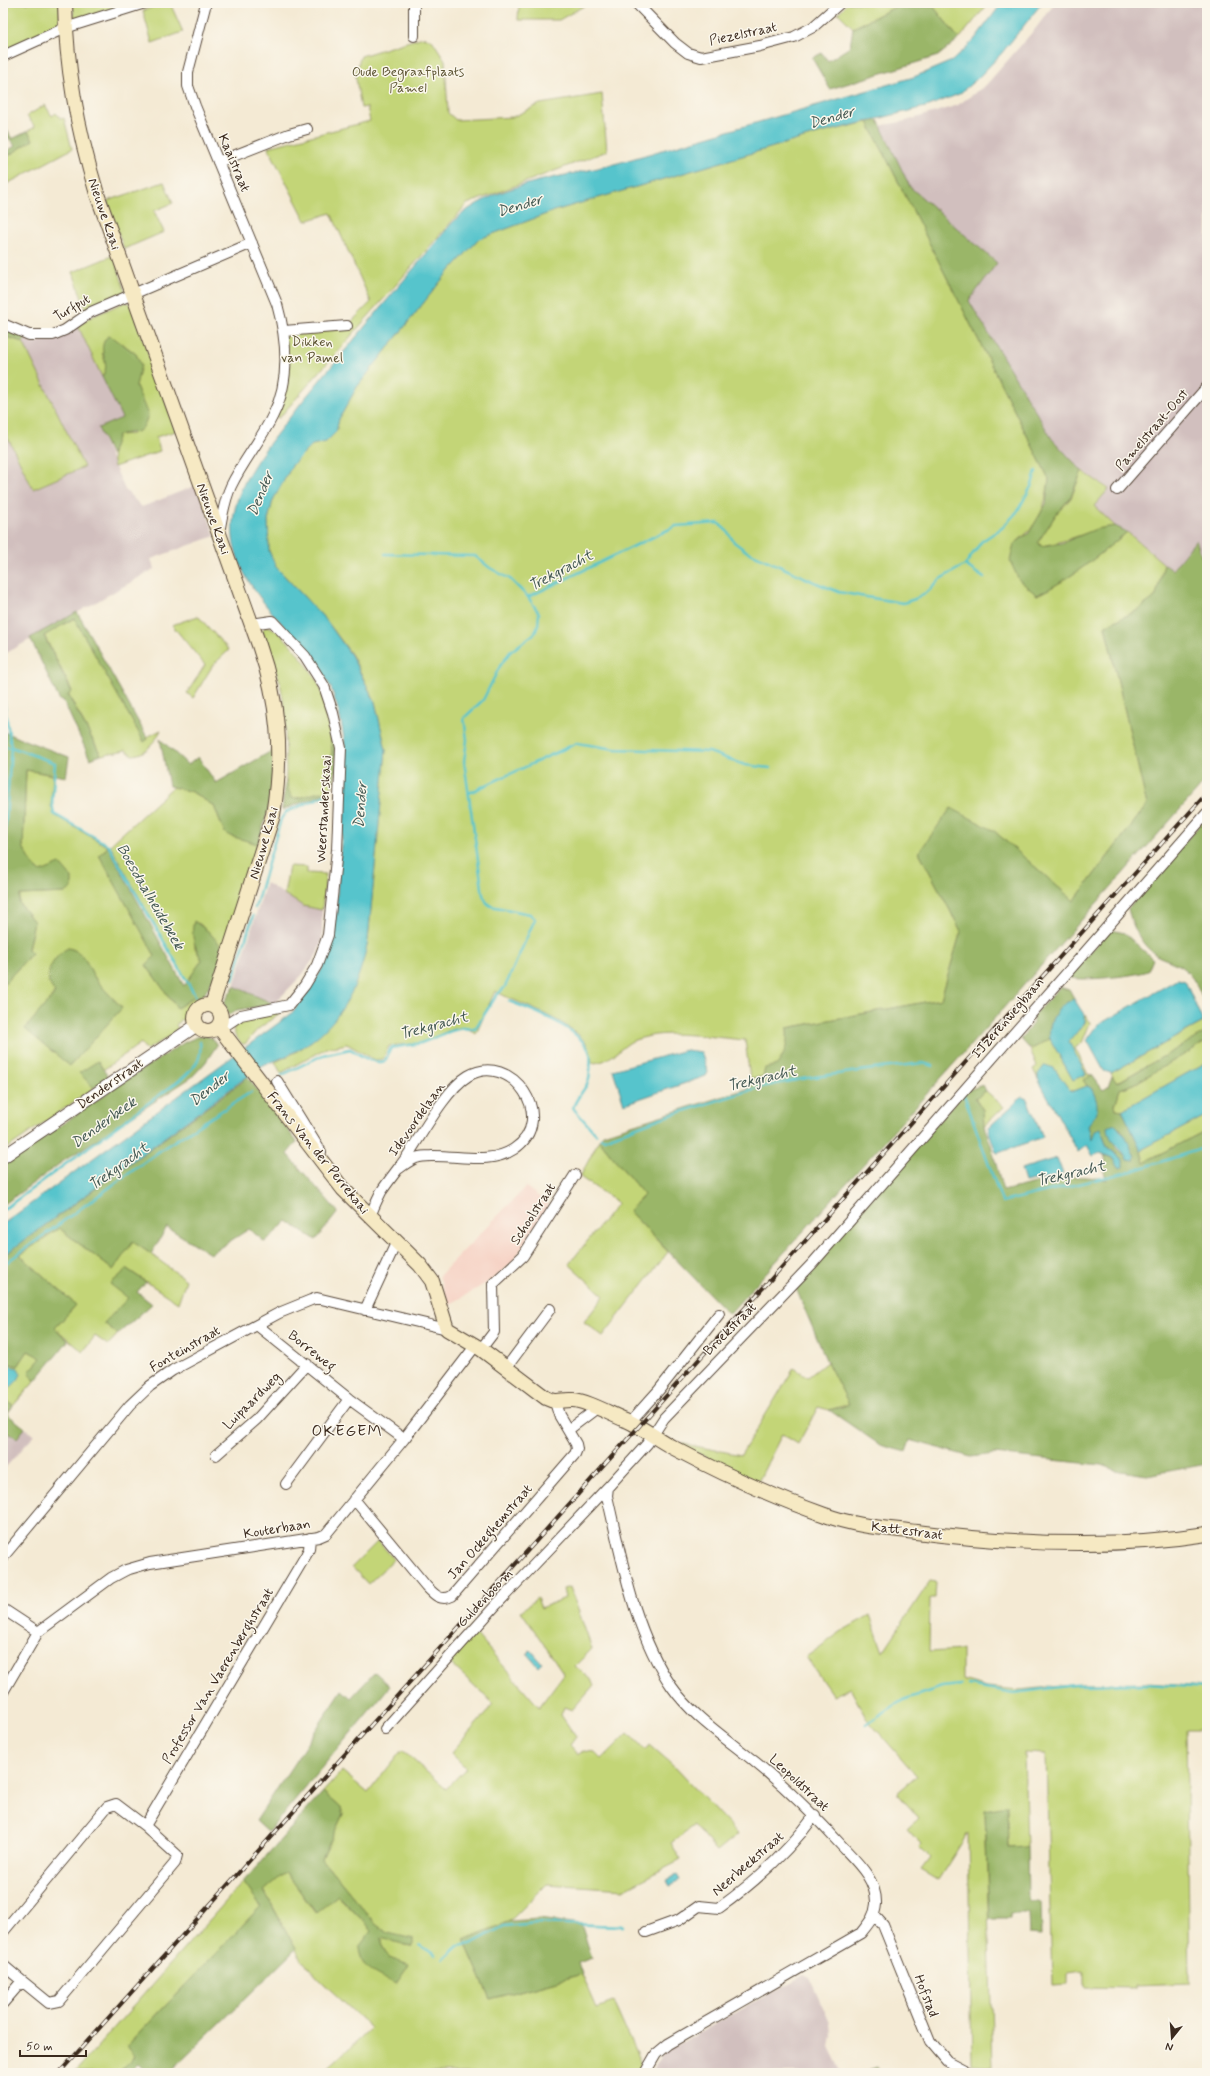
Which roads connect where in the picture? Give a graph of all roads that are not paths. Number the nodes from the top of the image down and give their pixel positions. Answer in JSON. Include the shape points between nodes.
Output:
{"nodes":[{"id":1,"x":65,"y":3,"type":"edge"},
{"id":2,"x":145,"y":3,"type":"edge"},
{"id":3,"x":206,"y":3,"type":"edge"},
{"id":4,"x":414,"y":3,"type":"edge"},
{"id":5,"x":636,"y":3,"type":"edge"},
{"id":6,"x":840,"y":3,"type":"edge"},
{"id":7,"x":68,"y":27,"type":"junction"},
{"id":8,"x":414,"y":36,"type":"dead end"},
{"id":9,"x":3,"y":56,"type":"edge"},
{"id":10,"x":307,"y":129,"type":"dead end"},
{"id":11,"x":218,"y":162,"type":"junction"},
{"id":12,"x":252,"y":243,"type":"junction"},
{"id":13,"x":132,"y":295,"type":"junction"},
{"id":14,"x":3,"y":324,"type":"edge"},
{"id":15,"x":347,"y":326,"type":"dead end"},
{"id":16,"x":284,"y":331,"type":"junction"},
{"id":17,"x":1207,"y":388,"type":"edge"},
{"id":18,"x":1117,"y":490,"type":"dead end"},
{"id":19,"x":207,"y":504,"type":"junction"},
{"id":20,"x":227,"y":508,"type":"junction"},
{"id":21,"x":219,"y":537,"type":"junction"},
{"id":22,"x":251,"y":624,"type":"junction"},
{"id":23,"x":1207,"y":813,"type":"edge"},
{"id":24,"x":212,"y":1005,"type":"junction"},
{"id":25,"x":197,"y":1025,"type":"junction"},
{"id":26,"x":218,"y":1026,"type":"junction"},
{"id":27,"x":277,"y":1081,"type":"dead end"},
{"id":28,"x":3,"y":1158,"type":"edge"},
{"id":29,"x":323,"y":1162,"type":"junction"},
{"id":30,"x":398,"y":1169,"type":"junction"},
{"id":31,"x":575,"y":1175,"type":"dead end"},
{"id":32,"x":366,"y":1213,"type":"junction"},
{"id":33,"x":396,"y":1243,"type":"junction"},
{"id":34,"x":830,"y":1243,"type":"joint"},
{"id":35,"x":550,"y":1309,"type":"dead end"},
{"id":36,"x":365,"y":1310,"type":"junction"},
{"id":37,"x":719,"y":1314,"type":"dead end"},
{"id":38,"x":257,"y":1325,"type":"junction"},
{"id":39,"x":447,"y":1329,"type":"junction"},
{"id":40,"x":478,"y":1347,"type":"junction"},
{"id":41,"x":306,"y":1364,"type":"junction"},
{"id":42,"x":506,"y":1368,"type":"junction"},
{"id":43,"x":349,"y":1398,"type":"junction"},
{"id":44,"x":555,"y":1402,"type":"junction"},
{"id":45,"x":597,"y":1408,"type":"junction"},
{"id":46,"x":630,"y":1422,"type":"junction"},
{"id":47,"x":568,"y":1430,"type":"junction"},
{"id":48,"x":652,"y":1436,"type":"junction"},
{"id":49,"x":404,"y":1439,"type":"junction"},
{"id":50,"x":216,"y":1455,"type":"dead end"},
{"id":51,"x":286,"y":1484,"type":"dead end"},
{"id":52,"x":608,"y":1487,"type":"junction"},
{"id":53,"x":354,"y":1499,"type":"junction"},
{"id":54,"x":1207,"y":1534,"type":"edge"},
{"id":55,"x":310,"y":1538,"type":"junction"},
{"id":56,"x":3,"y":1557,"type":"edge"},
{"id":57,"x":3,"y":1609,"type":"edge"},
{"id":58,"x":38,"y":1632,"type":"junction"},
{"id":59,"x":3,"y":1692,"type":"edge"},
{"id":60,"x":384,"y":1729,"type":"dead end"},
{"id":61,"x":815,"y":1815,"type":"junction"},
{"id":62,"x":145,"y":1826,"type":"junction"},
{"id":63,"x":874,"y":1915,"type":"junction"},
{"id":64,"x":3,"y":1932,"type":"edge"},
{"id":65,"x":646,"y":1932,"type":"dead end"},
{"id":66,"x":3,"y":1966,"type":"edge"},
{"id":67,"x":22,"y":1981,"type":"junction"},
{"id":68,"x":3,"y":2003,"type":"edge"},
{"id":69,"x":645,"y":2073,"type":"edge"},
{"id":70,"x":970,"y":2073,"type":"edge"}],
"edges":[{"from":1,"to":7,"type":"main road","name":"Nieuwe Kaai"},
{"from":2,"to":7,"type":"street"},
{"from":3,"to":11,"type":"street","name":"Kaaistraat","via":[[188,72],[188,86]]},
{"from":4,"to":8,"type":"street"},
{"from":5,"to":6,"type":"street","name":"Piezelstraat","via":[[675,43],[688,53],[701,57],[753,48],[794,37],[813,27]]},
{"from":7,"to":9,"type":"street"},
{"from":7,"to":13,"type":"main road","name":"Nieuwe Kaai","via":[[70,76],[86,158]]},
{"from":10,"to":11,"type":"street"},
{"from":11,"to":12,"type":"street","name":"Kaaistraat"},
{"from":12,"to":13,"type":"street","name":"Turfput"},
{"from":12,"to":16,"type":"street","name":"Kaaistraat","via":[[277,304]]},
{"from":13,"to":14,"type":"street","name":"Turfput","via":[[91,312],[53,335],[29,335]]},
{"from":13,"to":19,"type":"main road","name":"Nieuwe Kaai"},
{"from":15,"to":16,"type":"street"},
{"from":16,"to":20,"type":"street","name":"Kaaistraat","via":[[285,374],[278,402],[274,414],[231,486]]},
{"from":17,"to":18,"type":"street","name":"Pamelstraat-Oost"},
{"from":19,"to":20,"type":"street"},
{"from":19,"to":21,"type":"main road","name":"Nieuwe Kaai"},
{"from":20,"to":21,"type":"street","name":"Kaaistraat"},
{"from":21,"to":22,"type":"main road","name":"Nieuwe Kaai"},
{"from":22,"to":24,"type":"main road","name":"Nieuwe Kaai","via":[[266,665],[276,706],[278,784],[273,815]]},
{"from":22,"to":26,"type":"street","name":"Weerstanderskaai","via":[[272,621],[305,656],[324,686],[341,748],[337,850],[328,935],[317,965],[305,985],[289,1005],[241,1015],[229,1023]]},
{"from":23,"to":34,"type":"street","name":"IJzerenwegbaan"},
{"from":24,"to":25,"type":"main road","via":[[202,1006],[197,1010]]},
{"from":24,"to":26,"type":"main road","via":[[221,1014]]},
{"from":25,"to":26,"type":"main road","via":[[207,1031]]},
{"from":25,"to":28,"type":"street","name":"Denderstraat"},
{"from":26,"to":29,"type":"main road","name":"Frans Van der Perrekaai"},
{"from":27,"to":29,"type":"street","name":"Frans Van der Perrekaai","via":[[320,1149]]},
{"from":29,"to":32,"type":"main road","name":"Frans Van der Perrekaai","via":[[343,1189]]},
{"from":30,"to":30,"type":"street","name":"Idevoordelaan","via":[[417,1157],[491,1158],[514,1149],[528,1133],[532,1121],[532,1108],[525,1090],[512,1078],[496,1072],[481,1072],[468,1076],[448,1097]]},
{"from":30,"to":32,"type":"street","name":"Idevoordelaan"},
{"from":31,"to":40,"type":"street","name":"Schoolstraat","via":[[524,1256],[493,1284],[494,1332]]},
{"from":32,"to":33,"type":"main road","name":"Frans Van der Perrekaai"},
{"from":33,"to":36,"type":"street"},
{"from":33,"to":39,"type":"main road","name":"Frans Van der Perrekaai","via":[[420,1265],[432,1281]]},
{"from":34,"to":48,"type":"street","name":"Broekstraat","via":[[792,1286],[664,1418]]},
{"from":35,"to":42,"type":"street"},
{"from":36,"to":38,"type":"street","name":"Fonteinstraat","via":[[317,1298]]},
{"from":36,"to":39,"type":"street","name":"Fonteinstraat"},
{"from":37,"to":46,"type":"street","via":[[659,1390]]},
{"from":38,"to":41,"type":"street","name":"Borreweg"},
{"from":38,"to":56,"type":"street","name":"Fonteinstraat","via":[[173,1370],[150,1386],[130,1405]]},
{"from":39,"to":40,"type":"main road"},
{"from":40,"to":42,"type":"main road"},
{"from":40,"to":49,"type":"street","name":"Kouterbaan"},
{"from":41,"to":43,"type":"street","name":"Borreweg"},
{"from":41,"to":50,"type":"street","name":"Luipaardweg","via":[[257,1419]]},
{"from":42,"to":44,"type":"main road"},
{"from":43,"to":49,"type":"street","name":"Borreweg"},
{"from":43,"to":51,"type":"street"},
{"from":44,"to":45,"type":"main road","name":"Kattestraat","via":[[572,1400]]},
{"from":44,"to":47,"type":"street"},
{"from":45,"to":46,"type":"main road","name":"Kattestraat"},
{"from":45,"to":47,"type":"street"},
{"from":46,"to":48,"type":"main road","name":"Kattestraat"},
{"from":47,"to":53,"type":"street","name":"Jan Ockeghemstraat","via":[[577,1449],[569,1462],[448,1598],[437,1596],[426,1586]]},
{"from":48,"to":52,"type":"street"},
{"from":48,"to":54,"type":"main road","name":"Kattestraat","via":[[757,1487],[825,1515],[855,1524],[944,1535],[1047,1542],[1107,1543]]},
{"from":49,"to":53,"type":"street","name":"Kouterbaan"},
{"from":52,"to":60,"type":"street","name":"Guldenboom","via":[[496,1605]]},
{"from":52,"to":61,"type":"street","name":"Leopoldstraat","via":[[607,1496],[625,1574],[642,1625],[663,1674],[696,1714],[782,1784]]},
{"from":53,"to":55,"type":"street","name":"Kouterbaan","via":[[326,1534]]},
{"from":55,"to":58,"type":"street","name":"Kouterbaan","via":[[150,1563],[126,1570]]},
{"from":55,"to":62,"type":"street","name":"Professor Van Vaerenberghstraat","via":[[306,1555]]},
{"from":57,"to":58,"type":"street"},
{"from":58,"to":59,"type":"street","name":"Kouterbaan"},
{"from":61,"to":63,"type":"street","name":"Leopoldstraat","via":[[862,1867],[871,1881],[876,1904]]},
{"from":61,"to":65,"type":"street","name":"Neerbeekstraat","via":[[783,1854],[719,1908],[699,1906],[679,1920]]},
{"from":62,"to":64,"type":"street","via":[[116,1804],[107,1807]]},
{"from":62,"to":67,"type":"street","via":[[176,1855],[175,1863],[59,2001],[49,2003]]},
{"from":63,"to":69,"type":"street","via":[[861,1933],[850,1940],[668,2044],[656,2054]]},
{"from":63,"to":70,"type":"street","name":"Hofstad","via":[[883,1925],[930,2041],[947,2061]]},
{"from":66,"to":67,"type":"street"},
{"from":67,"to":68,"type":"street"}]}
